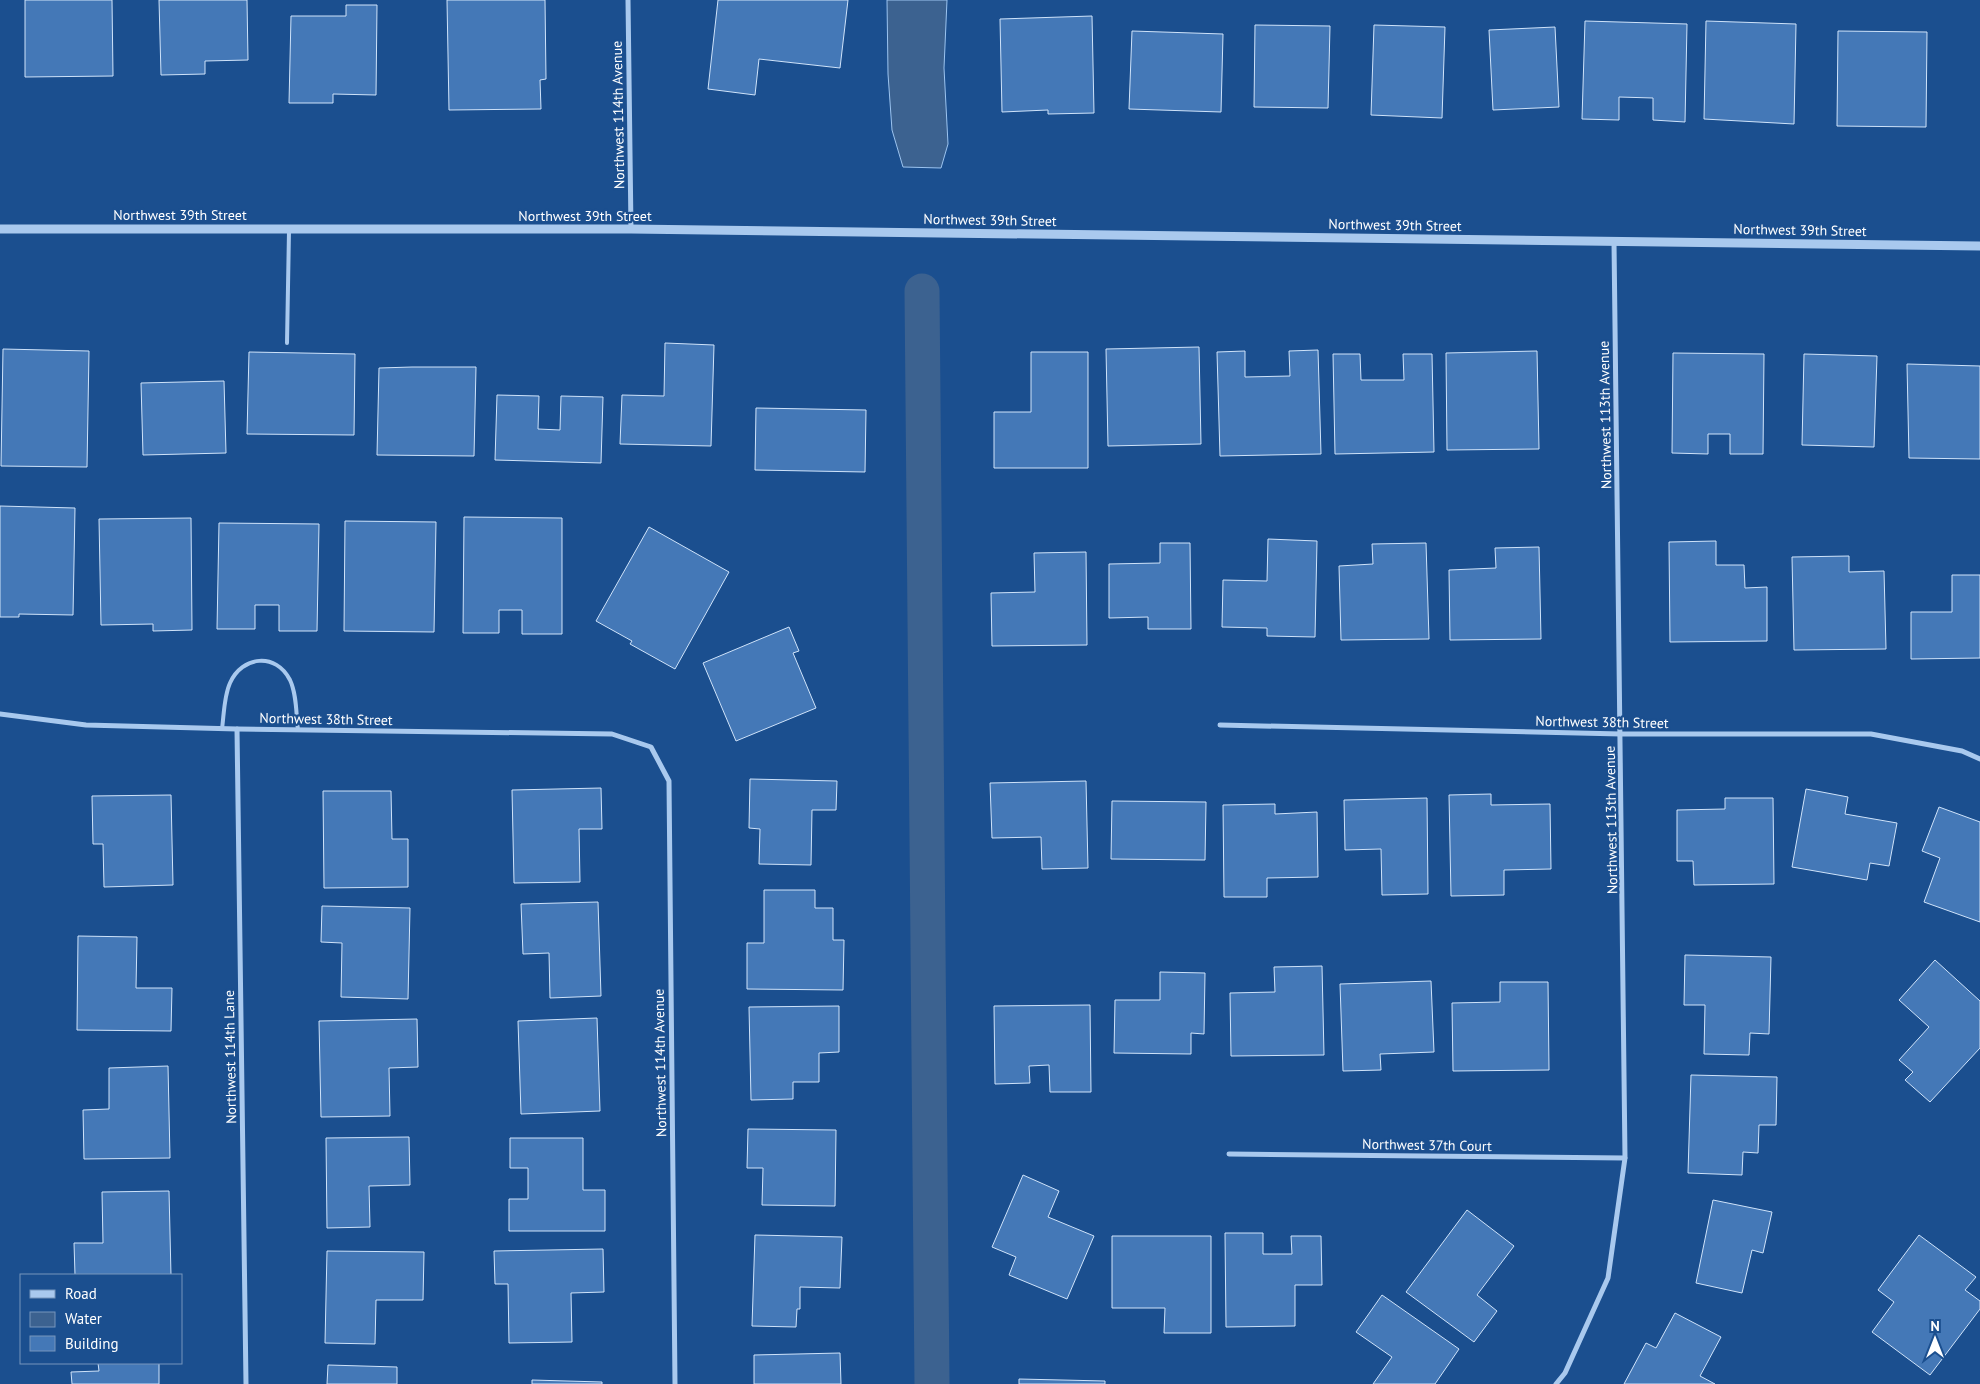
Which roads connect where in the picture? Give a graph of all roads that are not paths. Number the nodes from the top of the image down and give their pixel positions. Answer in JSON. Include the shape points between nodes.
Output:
{"nodes":[{"id":1,"x":628,"y":0,"type":"edge"},
{"id":2,"x":0,"y":229,"type":"edge"},
{"id":3,"x":289,"y":229,"type":"junction"},
{"id":4,"x":631,"y":229,"type":"junction"},
{"id":5,"x":1614,"y":242,"type":"junction"},
{"id":6,"x":1980,"y":246,"type":"edge"},
{"id":7,"x":287,"y":343,"type":"dead end"},
{"id":8,"x":0,"y":714,"type":"edge"},
{"id":9,"x":1220,"y":725,"type":"dead end"},
{"id":10,"x":222,"y":729,"type":"junction"},
{"id":11,"x":237,"y":729,"type":"junction"},
{"id":12,"x":298,"y":730,"type":"junction"},
{"id":13,"x":1621,"y":734,"type":"junction"},
{"id":14,"x":651,"y":747,"type":"joint"},
{"id":15,"x":1980,"y":759,"type":"edge"},
{"id":16,"x":1229,"y":1154,"type":"dead end"},
{"id":17,"x":1626,"y":1158,"type":"junction"},
{"id":18,"x":246,"y":1384,"type":"edge"},
{"id":19,"x":675,"y":1384,"type":"edge"},
{"id":20,"x":1556,"y":1384,"type":"edge"}],
"edges":[{"from":1,"to":4,"type":"street","name":"Northwest 114th Avenue"},
{"from":2,"to":3,"type":"street","name":"Northwest 39th Street"},
{"from":3,"to":4,"type":"street","name":"Northwest 39th Street"},
{"from":3,"to":7,"type":"lane"},
{"from":4,"to":5,"type":"street","name":"Northwest 39th Street"},
{"from":5,"to":6,"type":"street","name":"Northwest 39th Street"},
{"from":5,"to":13,"type":"street","name":"Northwest 113th Avenue"},
{"from":8,"to":10,"type":"street","name":"Northwest 38th Street","via":[[86,725]]},
{"from":9,"to":13,"type":"street","name":"Northwest 38th Street"},
{"from":10,"to":11,"type":"street","name":"Northwest 38th Street"},
{"from":10,"to":12,"type":"lane","via":[[229,685],[234,675],[252,662],[262,661],[274,662],[290,681]]},
{"from":11,"to":12,"type":"street","name":"Northwest 38th Street"},
{"from":11,"to":18,"type":"street","name":"Northwest 114th Lane"},
{"from":12,"to":14,"type":"street","name":"Northwest 38th Street","via":[[612,734]]},
{"from":13,"to":15,"type":"street","name":"Northwest 38th Street","via":[[1871,734],[1962,751]]},
{"from":13,"to":17,"type":"street","name":"Northwest 113th Avenue"},
{"from":14,"to":19,"type":"street","name":"Northwest 114th Avenue","via":[[669,781]]},
{"from":16,"to":17,"type":"street","name":"Northwest 37th Court"},
{"from":17,"to":20,"type":"street","name":"Northwest 113th Avenue","via":[[1608,1278],[1565,1373]]}]}
